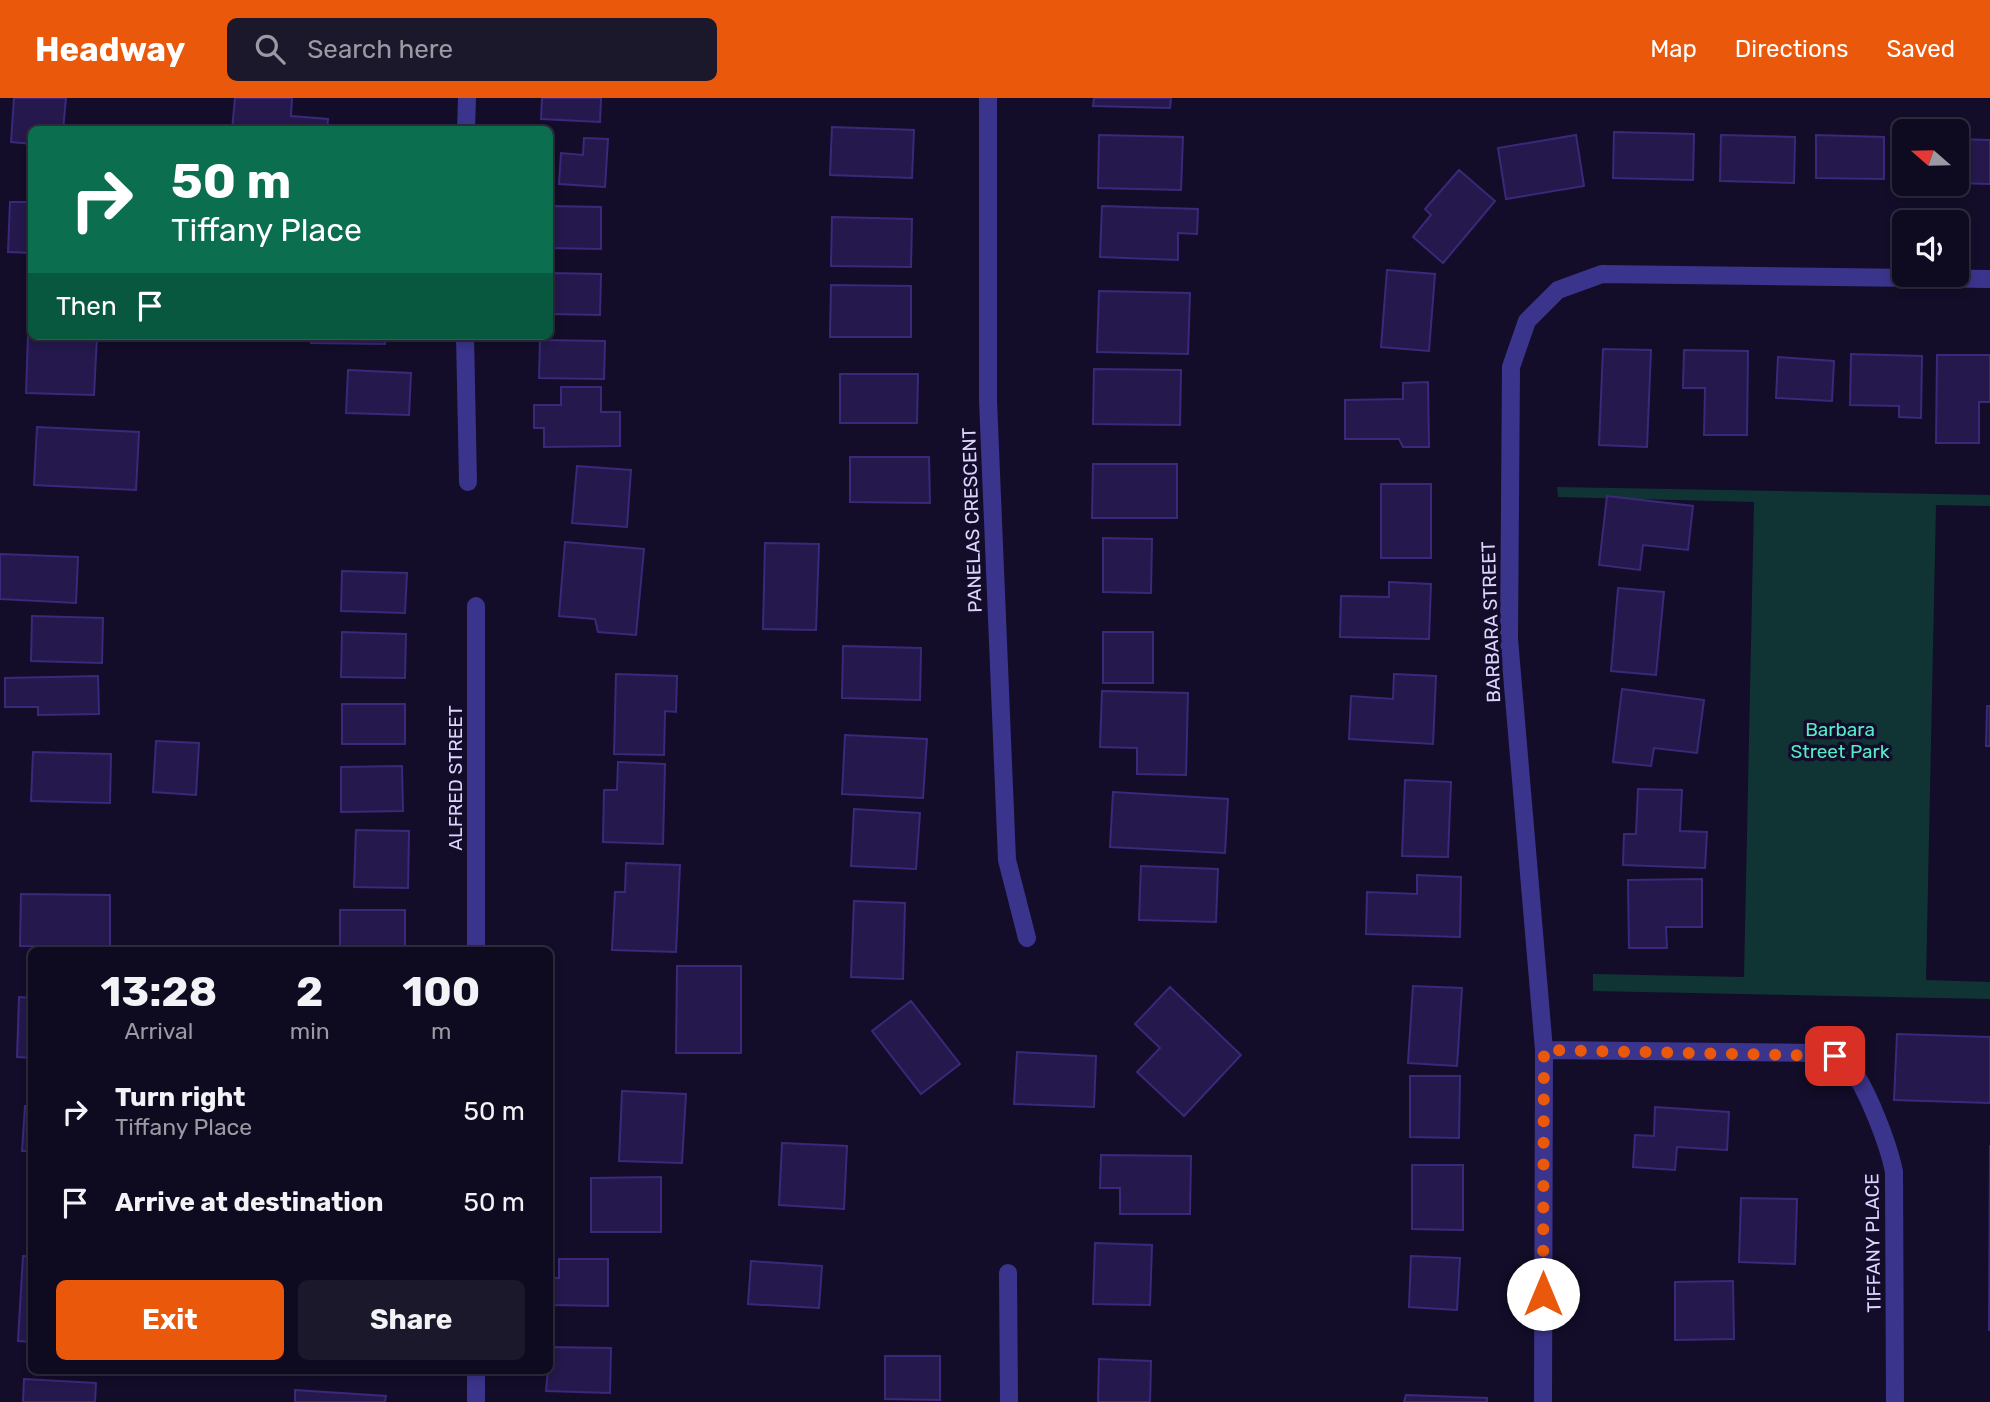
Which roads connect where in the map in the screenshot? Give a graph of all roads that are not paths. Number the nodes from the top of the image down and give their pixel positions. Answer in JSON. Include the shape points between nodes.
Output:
{"nodes":[{"id":1,"x":467,"y":98,"type":"edge"},
{"id":2,"x":988,"y":98,"type":"edge"},
{"id":3,"x":466,"y":126,"type":"edge"},
{"id":4,"x":1990,"y":279,"type":"edge"},
{"id":5,"x":465,"y":340,"type":"edge"},
{"id":6,"x":468,"y":482,"type":"dead end"},
{"id":7,"x":476,"y":606,"type":"dead end"},
{"id":8,"x":1027,"y":938,"type":"dead end"},
{"id":9,"x":476,"y":947,"type":"edge"},
{"id":10,"x":1544,"y":1050,"type":"junction"},
{"id":11,"x":1008,"y":1273,"type":"dead end"},
{"id":12,"x":477,"y":1374,"type":"edge"},
{"id":13,"x":477,"y":1402,"type":"edge"},
{"id":14,"x":1009,"y":1402,"type":"edge"},
{"id":15,"x":1543,"y":1402,"type":"edge"},
{"id":16,"x":1895,"y":1402,"type":"edge"}],
"edges":[{"from":1,"to":3,"type":"street"},
{"from":2,"to":8,"type":"street","name":"PANELAS CRESCENT","via":[[988,400],[1007,860]]},
{"from":4,"to":10,"type":"street","name":"BARBARA STREET","via":[[1602,274],[1558,290],[1527,321],[1511,367],[1508,639]]},
{"from":5,"to":6,"type":"street"},
{"from":7,"to":9,"type":"street","name":"ALFRED STREET"},
{"from":10,"to":15,"type":"street","name":"BARBARA STREET"},
{"from":10,"to":16,"type":"street","name":"TIFFANY PLACE","via":[[1817,1053],[1835,1056],[1849,1066],[1887,1139],[1894,1172]]},
{"from":11,"to":14,"type":"street"},
{"from":12,"to":13,"type":"street"}]}
